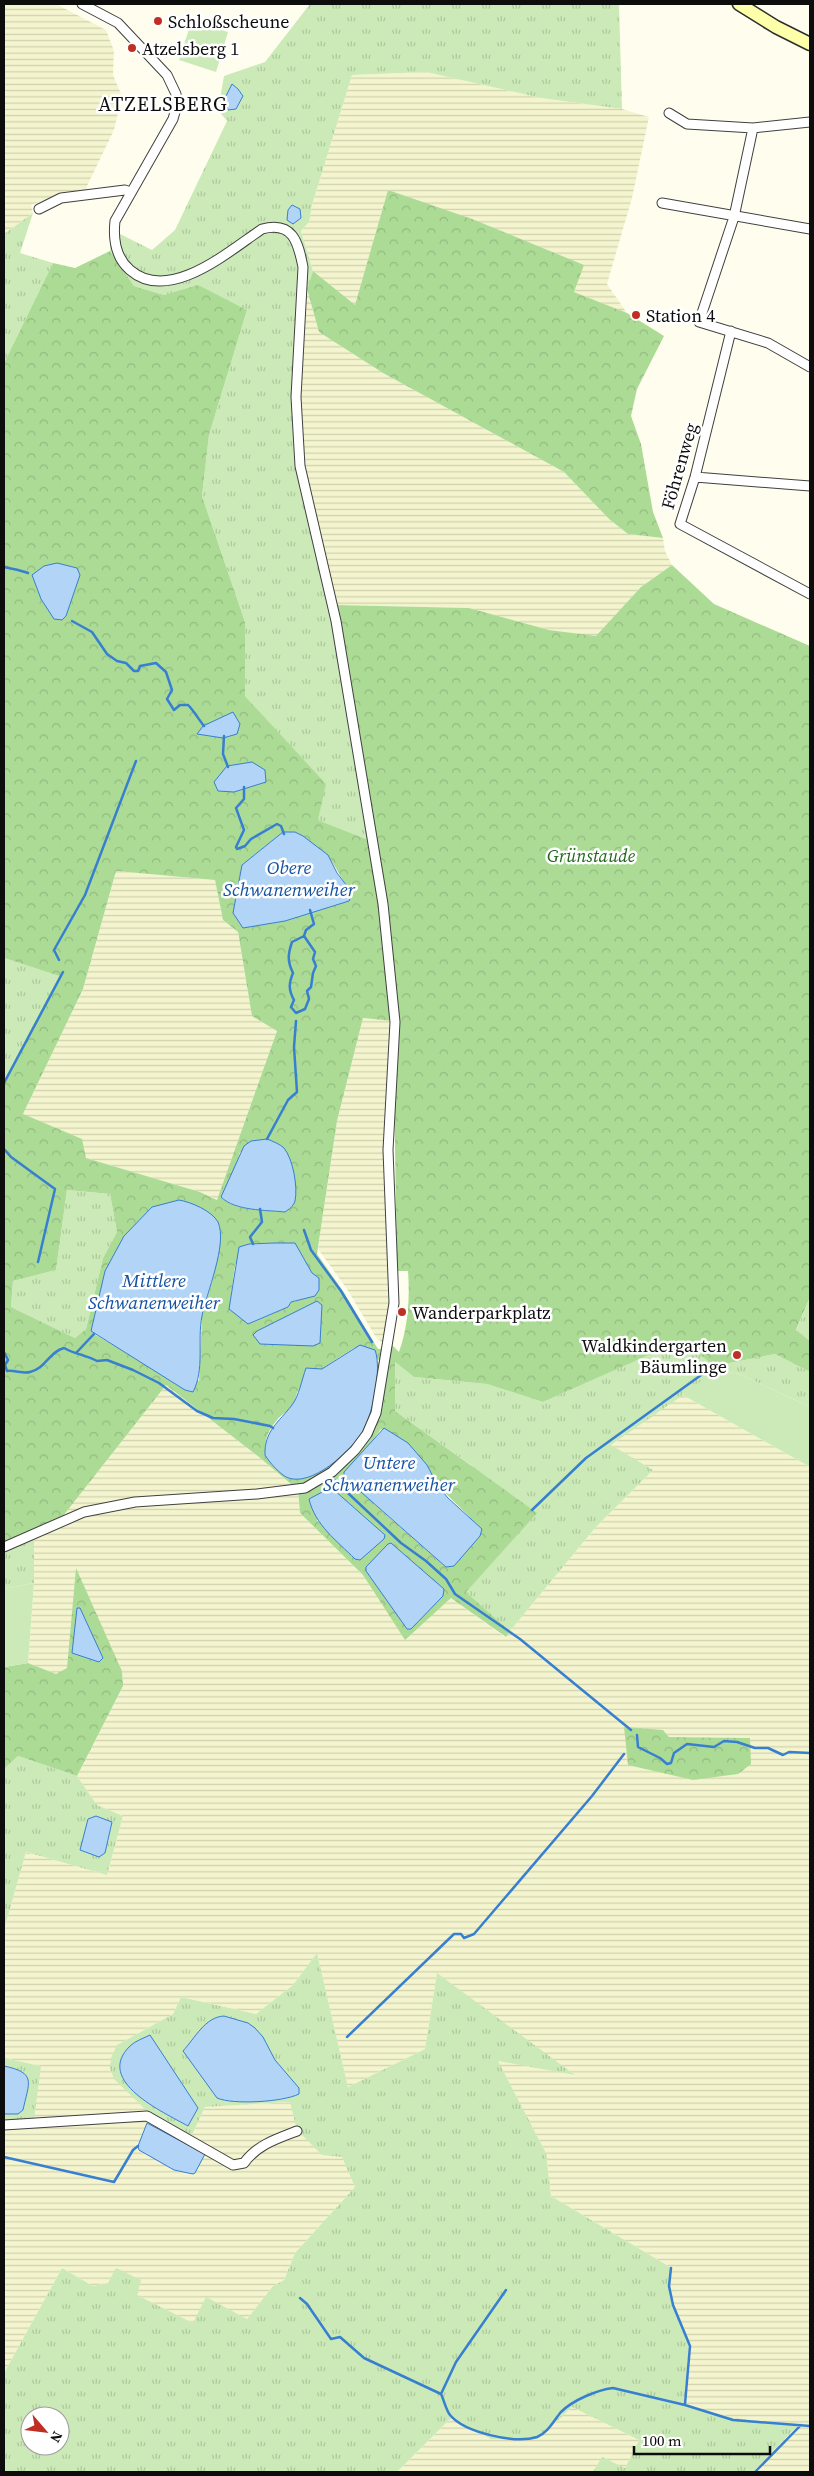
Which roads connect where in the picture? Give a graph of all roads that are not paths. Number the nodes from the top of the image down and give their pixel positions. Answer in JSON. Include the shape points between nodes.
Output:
{"nodes":[{"id":1,"x":82,"y":4,"type":"edge"},
{"id":2,"x":739,"y":4,"type":"edge"},
{"id":3,"x":810,"y":44,"type":"edge"},
{"id":4,"x":669,"y":113,"type":"dead end"},
{"id":5,"x":810,"y":122,"type":"edge"},
{"id":6,"x":752,"y":128,"type":"junction"},
{"id":7,"x":130,"y":192,"type":"junction"},
{"id":8,"x":662,"y":203,"type":"dead end"},
{"id":9,"x":39,"y":209,"type":"dead end"},
{"id":10,"x":734,"y":216,"type":"junction"},
{"id":11,"x":810,"y":229,"type":"edge"},
{"id":12,"x":731,"y":331,"type":"junction"},
{"id":13,"x":810,"y":367,"type":"edge"},
{"id":14,"x":695,"y":477,"type":"junction"},
{"id":15,"x":810,"y":486,"type":"edge"},
{"id":16,"x":810,"y":594,"type":"edge"},
{"id":17,"x":4,"y":1548,"type":"edge"},
{"id":18,"x":4,"y":2125,"type":"edge"},
{"id":19,"x":297,"y":2131,"type":"dead end"}],
"edges":[{"from":1,"to":7,"type":"street","via":[[118,23],[162,69],[176,94],[177,105],[172,119]]},
{"from":2,"to":3,"type":"street"},
{"from":4,"to":6,"type":"street","via":[[687,124]]},
{"from":5,"to":6,"type":"street"},
{"from":6,"to":10,"type":"street"},
{"from":7,"to":9,"type":"street","via":[[60,198]]},
{"from":7,"to":17,"type":"street","via":[[115,221],[113,238],[120,258],[139,277],[171,281],[194,272],[262,228],[273,226],[284,228],[299,248],[302,267],[296,397],[300,466],[336,621],[383,904],[395,1022],[388,1150],[394,1303],[372,1425],[355,1450],[324,1478],[298,1490],[135,1502],[84,1512]]},
{"from":8,"to":10,"type":"street"},
{"from":10,"to":11,"type":"street"},
{"from":10,"to":12,"type":"street","via":[[700,322]]},
{"from":12,"to":13,"type":"street","via":[[768,343]]},
{"from":12,"to":14,"type":"street","name":"Föhrenweg"},
{"from":14,"to":15,"type":"street"},
{"from":14,"to":16,"type":"street","name":"Föhrenweg","via":[[680,524]]},
{"from":18,"to":19,"type":"street","via":[[147,2116],[233,2165],[244,2163],[252,2151]]}]}
